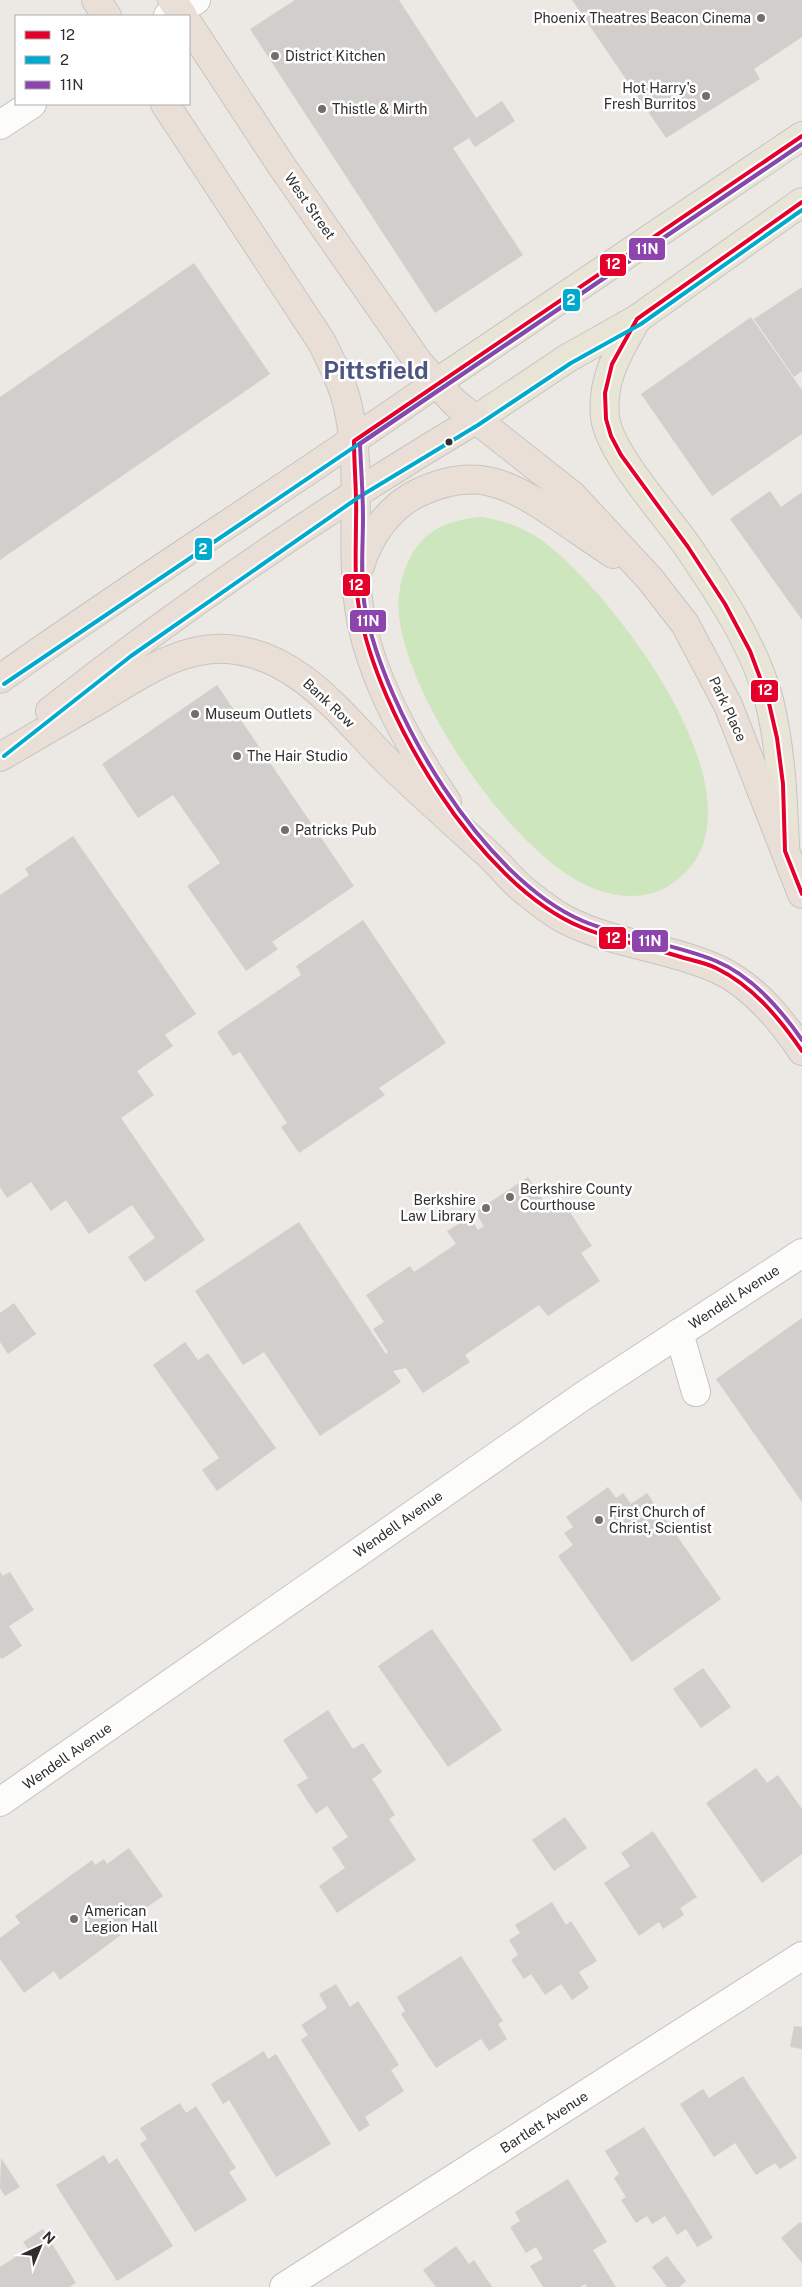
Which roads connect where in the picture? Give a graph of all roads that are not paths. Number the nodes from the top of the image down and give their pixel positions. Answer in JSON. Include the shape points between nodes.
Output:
{"nodes":[{"id":1,"x":96,"y":0,"type":"edge"},
{"id":2,"x":106,"y":15,"type":"edge"},
{"id":3,"x":190,"y":25,"type":"edge"},
{"id":4,"x":30,"y":105,"type":"edge"},
{"id":5,"x":166,"y":105,"type":"edge"},
{"id":6,"x":0,"y":125,"type":"edge"},
{"id":7,"x":802,"y":136,"type":"edge"},
{"id":8,"x":802,"y":202,"type":"edge"},
{"id":9,"x":637,"y":319,"type":"junction"},
{"id":10,"x":436,"y":383,"type":"junction"},
{"id":11,"x":475,"y":420,"type":"junction"},
{"id":12,"x":354,"y":441,"type":"junction"},
{"id":13,"x":470,"y":478,"type":"joint"},
{"id":14,"x":356,"y":492,"type":"junction"},
{"id":15,"x":356,"y":577,"type":"junction"},
{"id":16,"x":650,"y":578,"type":"junction"},
{"id":17,"x":0,"y":679,"type":"edge"},
{"id":18,"x":0,"y":751,"type":"edge"},
{"id":19,"x":0,"y":757,"type":"edge"},
{"id":20,"x":794,"y":845,"type":"edge"},
{"id":21,"x":490,"y":856,"type":"junction"},
{"id":22,"x":802,"y":894,"type":"edge"},
{"id":23,"x":798,"y":1046,"type":"edge"},
{"id":24,"x":802,"y":1252,"type":"edge"},
{"id":25,"x":679,"y":1333,"type":"junction"},
{"id":26,"x":696,"y":1392,"type":"dead end"},
{"id":27,"x":0,"y":1802,"type":"edge"},
{"id":28,"x":802,"y":1956,"type":"edge"},
{"id":29,"x":284,"y":2287,"type":"edge"}],
"edges":[{"from":1,"to":2,"type":"highway"},
{"from":3,"to":10,"type":"highway","name":"West Street","via":[[309,206],[402,341]]},
{"from":4,"to":6,"type":"street"},
{"from":5,"to":12,"type":"highway","via":[[321,341],[339,378]]},
{"from":7,"to":10,"type":"main road"},
{"from":8,"to":9,"type":"main road"},
{"from":9,"to":11,"type":"main road","via":[[568,358]]},
{"from":9,"to":20,"type":"main road","via":[[607,377],[606,419],[611,436],[620,455],[720,596],[750,651],[768,699],[777,738]]},
{"from":10,"to":11,"type":"highway","name":"Park Place"},
{"from":10,"to":12,"type":"highway"},
{"from":11,"to":14,"type":"highway"},
{"from":11,"to":16,"type":"highway","name":"Park Place","via":[[572,495]]},
{"from":12,"to":14,"type":"highway","name":"Bank Row"},
{"from":12,"to":17,"type":"highway"},
{"from":13,"to":15,"type":"highway","name":"Bank Row","via":[[436,485],[406,499],[382,522],[366,545]]},
{"from":13,"to":16,"type":"highway","name":"Park Place","via":[[492,481],[521,492]]},
{"from":14,"to":15,"type":"highway","name":"Bank Row"},
{"from":14,"to":18,"type":"highway","via":[[127,651]]},
{"from":15,"to":21,"type":"highway","name":"Bank Row","via":[[365,637],[417,758],[456,815]]},
{"from":16,"to":20,"type":"highway","name":"Park Place","via":[[684,624],[728,705]]},
{"from":19,"to":21,"type":"highway","name":"Bank Row","via":[[162,664],[208,650],[249,653],[290,669],[321,693]]},
{"from":20,"to":22,"type":"highway","name":"Park Place"},
{"from":21,"to":23,"type":"highway","name":"Bank Row","via":[[524,891],[565,920],[607,936],[716,968],[745,987],[774,1013]]},
{"from":24,"to":25,"type":"street","name":"Wendell Avenue"},
{"from":25,"to":26,"type":"street"},
{"from":25,"to":27,"type":"street","name":"Wendell Avenue","via":[[570,1405]]},
{"from":28,"to":29,"type":"street","name":"Bartlett Avenue"}]}
